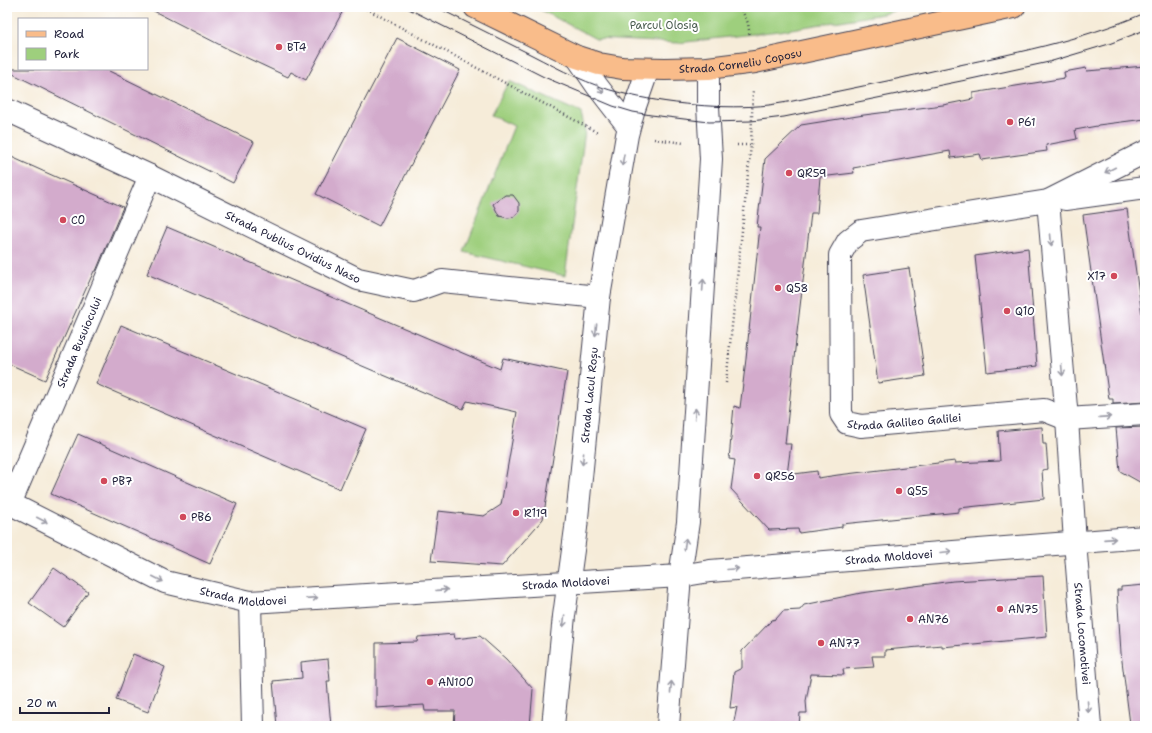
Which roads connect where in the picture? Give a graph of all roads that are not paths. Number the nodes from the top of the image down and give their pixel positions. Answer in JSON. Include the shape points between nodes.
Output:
{"nodes":[{"id":1,"x":475,"y":7,"type":"edge"},
{"id":2,"x":1014,"y":7,"type":"edge"},
{"id":3,"x":578,"y":57,"type":"junction"},
{"id":4,"x":708,"y":68,"type":"junction"},
{"id":5,"x":648,"y":69,"type":"junction"},
{"id":6,"x":7,"y":110,"type":"edge"},
{"id":7,"x":628,"y":131,"type":"junction"},
{"id":8,"x":1145,"y":152,"type":"edge"},
{"id":9,"x":150,"y":176,"type":"junction"},
{"id":10,"x":1145,"y":188,"type":"edge"},
{"id":11,"x":1048,"y":202,"type":"junction"},
{"id":12,"x":600,"y":297,"type":"junction"},
{"id":13,"x":1145,"y":414,"type":"edge"},
{"id":14,"x":1067,"y":419,"type":"junction"},
{"id":15,"x":8,"y":504,"type":"edge"},
{"id":16,"x":1145,"y":536,"type":"edge"},
{"id":17,"x":1075,"y":542,"type":"junction"},
{"id":18,"x":680,"y":576,"type":"junction"},
{"id":19,"x":568,"y":582,"type":"junction"},
{"id":20,"x":250,"y":602,"type":"junction"},
{"id":21,"x":253,"y":726,"type":"edge"},
{"id":22,"x":553,"y":726,"type":"edge"},
{"id":23,"x":668,"y":726,"type":"edge"},
{"id":24,"x":1090,"y":726,"type":"edge"}],
"edges":[{"from":1,"to":3,"type":"main road","name":"Strada Corneliu Coposu"},
{"from":2,"to":4,"type":"main road","name":"Strada Corneliu Coposu","via":[[755,62]]},
{"from":3,"to":5,"type":"main road","name":"Strada Corneliu Coposu","via":[[614,67]]},
{"from":3,"to":7,"type":"street","one_way":true},
{"from":4,"to":5,"type":"main road","name":"Strada Corneliu Coposu"},
{"from":18,"to":4,"type":"street","one_way":true,"via":[[688,522],[711,159]]},
{"from":5,"to":7,"type":"street","name":"Strada Lacul Roșu"},
{"from":6,"to":9,"type":"street","name":"Strada Publius Ovidius Naso"},
{"from":7,"to":12,"type":"street","name":"Strada Lacul Roșu","one_way":true},
{"from":8,"to":11,"type":"street","one_way":true},
{"from":9,"to":12,"type":"street","name":"Strada Publius Ovidius Naso","via":[[358,279],[414,291],[442,281]]},
{"from":9,"to":15,"type":"street","name":"Strada Busuiocului"},
{"from":10,"to":11,"type":"street"},
{"from":11,"to":14,"type":"street","one_way":true},
{"from":11,"to":14,"type":"street","name":"Strada Galileo Galilei","via":[[861,232],[848,241],[840,255],[841,414],[847,423],[861,426],[1044,410]]},
{"from":12,"to":19,"type":"street","name":"Strada Lacul Roșu","one_way":true},
{"from":14,"to":13,"type":"street","name":"Strada Galileo Galilei","one_way":true},
{"from":14,"to":17,"type":"street"},
{"from":15,"to":20,"type":"street","name":"Strada Moldovei","one_way":true,"via":[[165,582]]},
{"from":17,"to":16,"type":"street","name":"Strada Moldovei","one_way":true},
{"from":18,"to":17,"type":"street","name":"Strada Moldovei","one_way":true,"via":[[718,570]]},
{"from":17,"to":24,"type":"street","name":"Strada Locomotivei","one_way":true},
{"from":18,"to":19,"type":"street","name":"Strada Moldovei"},
{"from":23,"to":18,"type":"street","one_way":true},
{"from":20,"to":19,"type":"street","name":"Strada Moldovei","one_way":true},
{"from":19,"to":22,"type":"street","name":"Strada Lacul Roșu","one_way":true},
{"from":20,"to":21,"type":"street"}]}
